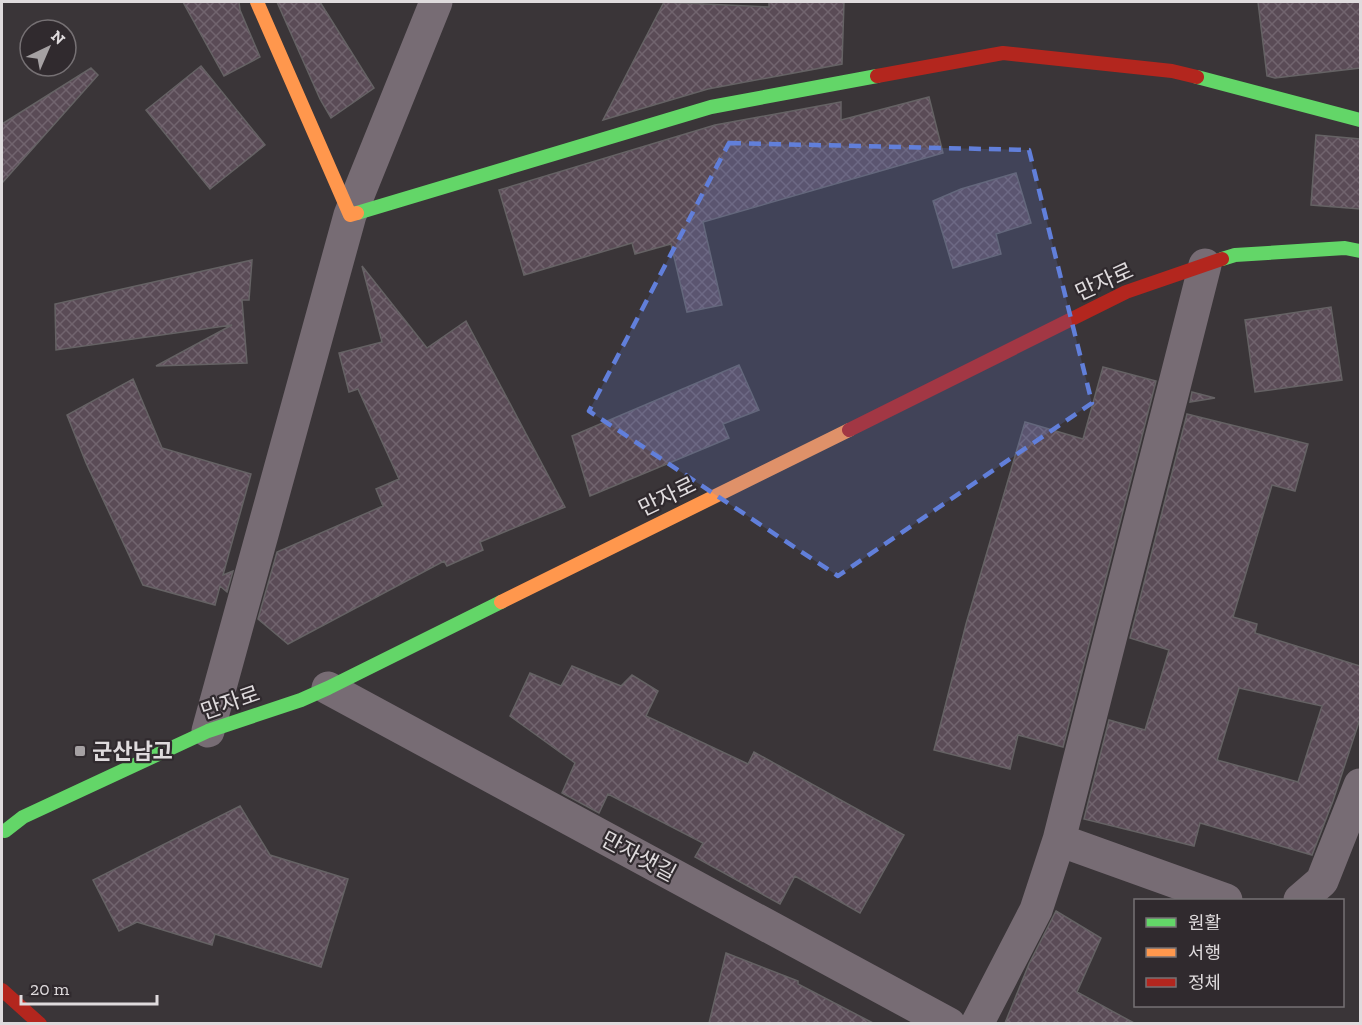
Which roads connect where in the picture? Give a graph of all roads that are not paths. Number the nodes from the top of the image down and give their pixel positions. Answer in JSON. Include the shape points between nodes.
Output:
{"nodes":[{"id":1,"x":257,"y":2,"type":"edge"},
{"id":2,"x":436,"y":2,"type":"edge"},
{"id":3,"x":1360,"y":120,"type":"edge"},
{"id":4,"x":350,"y":215,"type":"junction"},
{"id":5,"x":1360,"y":251,"type":"edge"},
{"id":6,"x":1205,"y":265,"type":"junction"},
{"id":7,"x":328,"y":688,"type":"junction"},
{"id":8,"x":208,"y":731,"type":"junction"},
{"id":9,"x":1360,"y":785,"type":"edge"},
{"id":10,"x":3,"y":835,"type":"edge"},
{"id":11,"x":1059,"y":840,"type":"junction"},
{"id":12,"x":1223,"y":899,"type":"edge"},
{"id":13,"x":1301,"y":899,"type":"edge"},
{"id":14,"x":2,"y":990,"type":"edge"},
{"id":15,"x":40,"y":1023,"type":"edge"},
{"id":16,"x":949,"y":1023,"type":"edge"},
{"id":17,"x":977,"y":1023,"type":"edge"}],
"edges":[{"from":1,"to":4,"type":"street"},
{"from":2,"to":4,"type":"street"},
{"from":3,"to":4,"type":"street","via":[[1172,72],[1003,53],[711,108]]},
{"from":4,"to":8,"type":"street"},
{"from":5,"to":6,"type":"street","name":"만자로","via":[[1345,248],[1235,255]]},
{"from":6,"to":7,"type":"street","name":"만자로","via":[[1126,292]]},
{"from":6,"to":11,"type":"street"},
{"from":7,"to":8,"type":"street","name":"만자로"},
{"from":7,"to":16,"type":"street","name":"만자샛길"},
{"from":8,"to":10,"type":"street","name":"만자로","via":[[32,813]]},
{"from":9,"to":13,"type":"street","via":[[1322,881]]},
{"from":11,"to":12,"type":"street"},
{"from":11,"to":17,"type":"street","via":[[1036,910]]},
{"from":14,"to":15,"type":"street"}]}
